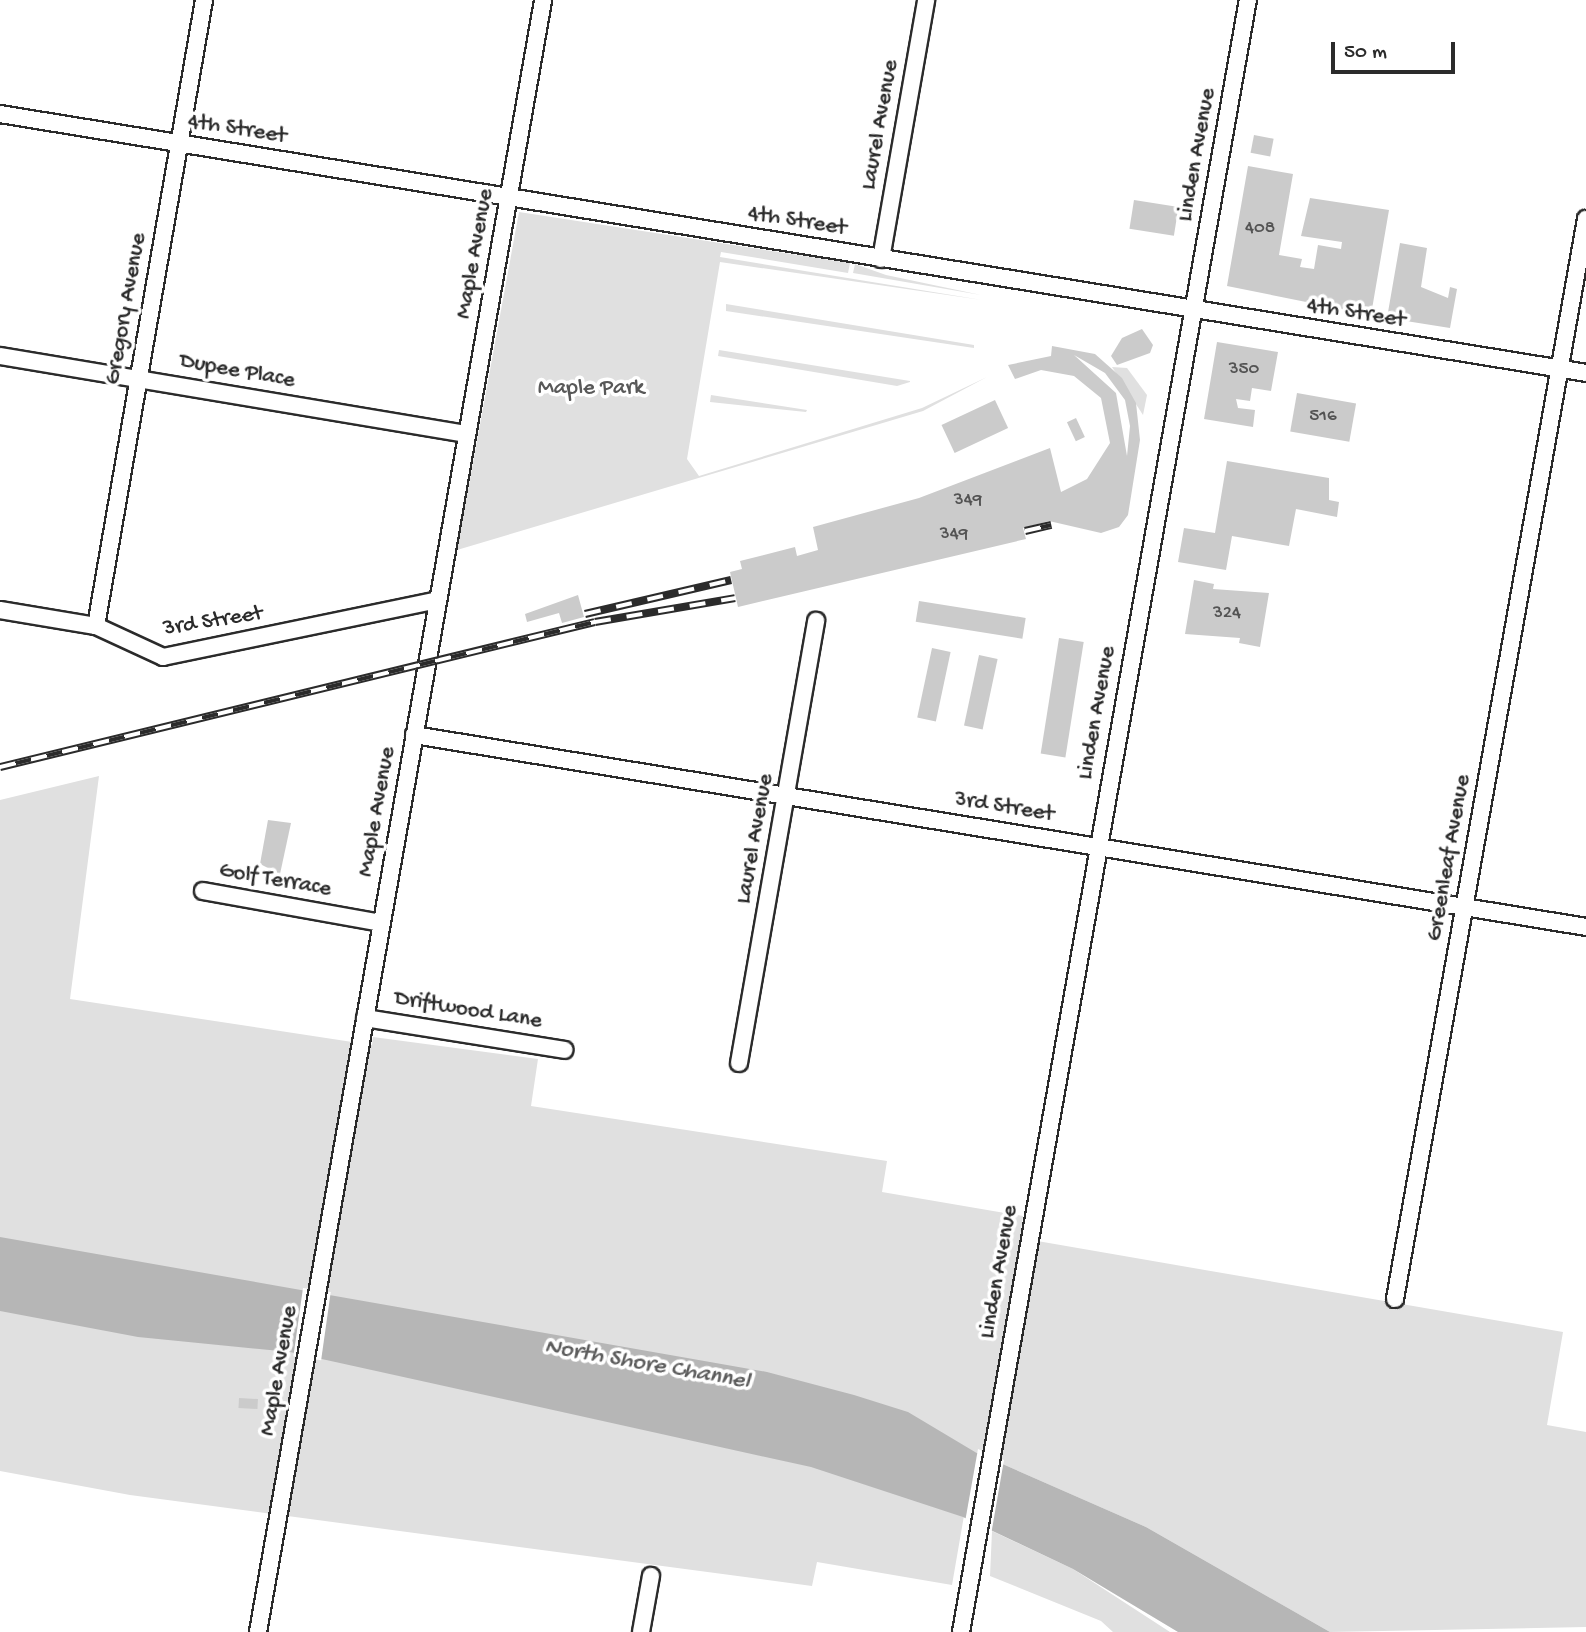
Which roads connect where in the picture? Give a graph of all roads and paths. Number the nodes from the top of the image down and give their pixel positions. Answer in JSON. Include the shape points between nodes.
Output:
{"nodes":[{"id":1,"x":204,"y":0,"type":"edge"},
{"id":2,"x":543,"y":0,"type":"edge"},
{"id":3,"x":926,"y":0,"type":"edge"},
{"id":4,"x":1248,"y":0,"type":"edge"},
{"id":5,"x":0,"y":114,"type":"edge"},
{"id":6,"x":179,"y":144,"type":"junction"},
{"id":7,"x":508,"y":198,"type":"junction"},
{"id":8,"x":1586,"y":219,"type":"edge"},
{"id":9,"x":881,"y":259,"type":"junction"},
{"id":10,"x":1194,"y":310,"type":"junction"},
{"id":11,"x":0,"y":356,"type":"edge"},
{"id":12,"x":1559,"y":369,"type":"junction"},
{"id":13,"x":1586,"y":373,"type":"edge"},
{"id":14,"x":139,"y":379,"type":"junction"},
{"id":15,"x":467,"y":434,"type":"junction"},
{"id":16,"x":438,"y":600,"type":"junction"},
{"id":17,"x":0,"y":610,"type":"edge"},
{"id":18,"x":816,"y":621,"type":"dead end"},
{"id":19,"x":96,"y":626,"type":"junction"},
{"id":20,"x":414,"y":735,"type":"junction"},
{"id":21,"x":787,"y":795,"type":"junction"},
{"id":22,"x":1097,"y":846,"type":"junction"},
{"id":23,"x":203,"y":891,"type":"dead end"},
{"id":24,"x":1465,"y":907,"type":"junction"},
{"id":25,"x":381,"y":923,"type":"junction"},
{"id":26,"x":1586,"y":927,"type":"edge"},
{"id":27,"x":365,"y":1018,"type":"junction"},
{"id":28,"x":564,"y":1050,"type":"dead end"},
{"id":29,"x":739,"y":1063,"type":"dead end"},
{"id":30,"x":1395,"y":1299,"type":"dead end"},
{"id":31,"x":651,"y":1576,"type":"dead end"},
{"id":32,"x":258,"y":1632,"type":"edge"},
{"id":33,"x":641,"y":1632,"type":"edge"},
{"id":34,"x":961,"y":1632,"type":"edge"}],
"edges":[{"from":1,"to":6,"type":"street","name":"Gregory Avenue"},
{"from":2,"to":7,"type":"street","name":"Maple Avenue"},
{"from":3,"to":9,"type":"street","name":"Laurel Avenue"},
{"from":4,"to":10,"type":"street","name":"Linden Avenue"},
{"from":5,"to":6,"type":"street","name":"4th Street"},
{"from":6,"to":7,"type":"street","name":"4th Street"},
{"from":6,"to":14,"type":"street","name":"Gregory Avenue"},
{"from":7,"to":9,"type":"street","name":"4th Street"},
{"from":7,"to":15,"type":"street","name":"Maple Avenue"},
{"from":8,"to":12,"type":"street","name":"Greenleaf Avenue"},
{"from":9,"to":10,"type":"street","name":"4th Street"},
{"from":10,"to":12,"type":"street","name":"4th Street"},
{"from":10,"to":22,"type":"street","name":"Linden Avenue"},
{"from":11,"to":14,"type":"street","name":"Dupee Place"},
{"from":12,"to":13,"type":"street","name":"4th Street"},
{"from":12,"to":24,"type":"street","name":"Greenleaf Avenue"},
{"from":14,"to":15,"type":"street","name":"Dupee Place"},
{"from":14,"to":19,"type":"street","name":"Gregory Avenue"},
{"from":15,"to":16,"type":"street","name":"Maple Avenue"},
{"from":16,"to":19,"type":"street","name":"3rd Street","via":[[163,657]]},
{"from":16,"to":20,"type":"street","name":"Maple Avenue"},
{"from":17,"to":19,"type":"street","name":"3rd Street"},
{"from":18,"to":21,"type":"street","name":"Laurel Avenue"},
{"from":20,"to":21,"type":"street","name":"3rd Street"},
{"from":20,"to":25,"type":"street","name":"Maple Avenue"},
{"from":21,"to":22,"type":"street","name":"3rd Street"},
{"from":21,"to":29,"type":"street","name":"Laurel Avenue"},
{"from":22,"to":24,"type":"street","name":"3rd Street"},
{"from":22,"to":34,"type":"street","name":"Linden Avenue"},
{"from":23,"to":25,"type":"street","name":"Golf Terrace"},
{"from":24,"to":26,"type":"street","name":"3rd Street"},
{"from":24,"to":30,"type":"street","name":"Greenleaf Avenue"},
{"from":25,"to":27,"type":"street","name":"Maple Avenue"},
{"from":27,"to":28,"type":"street","name":"Driftwood Lane"},
{"from":27,"to":32,"type":"street","name":"Maple Avenue"},
{"from":31,"to":33,"type":"street"}]}
